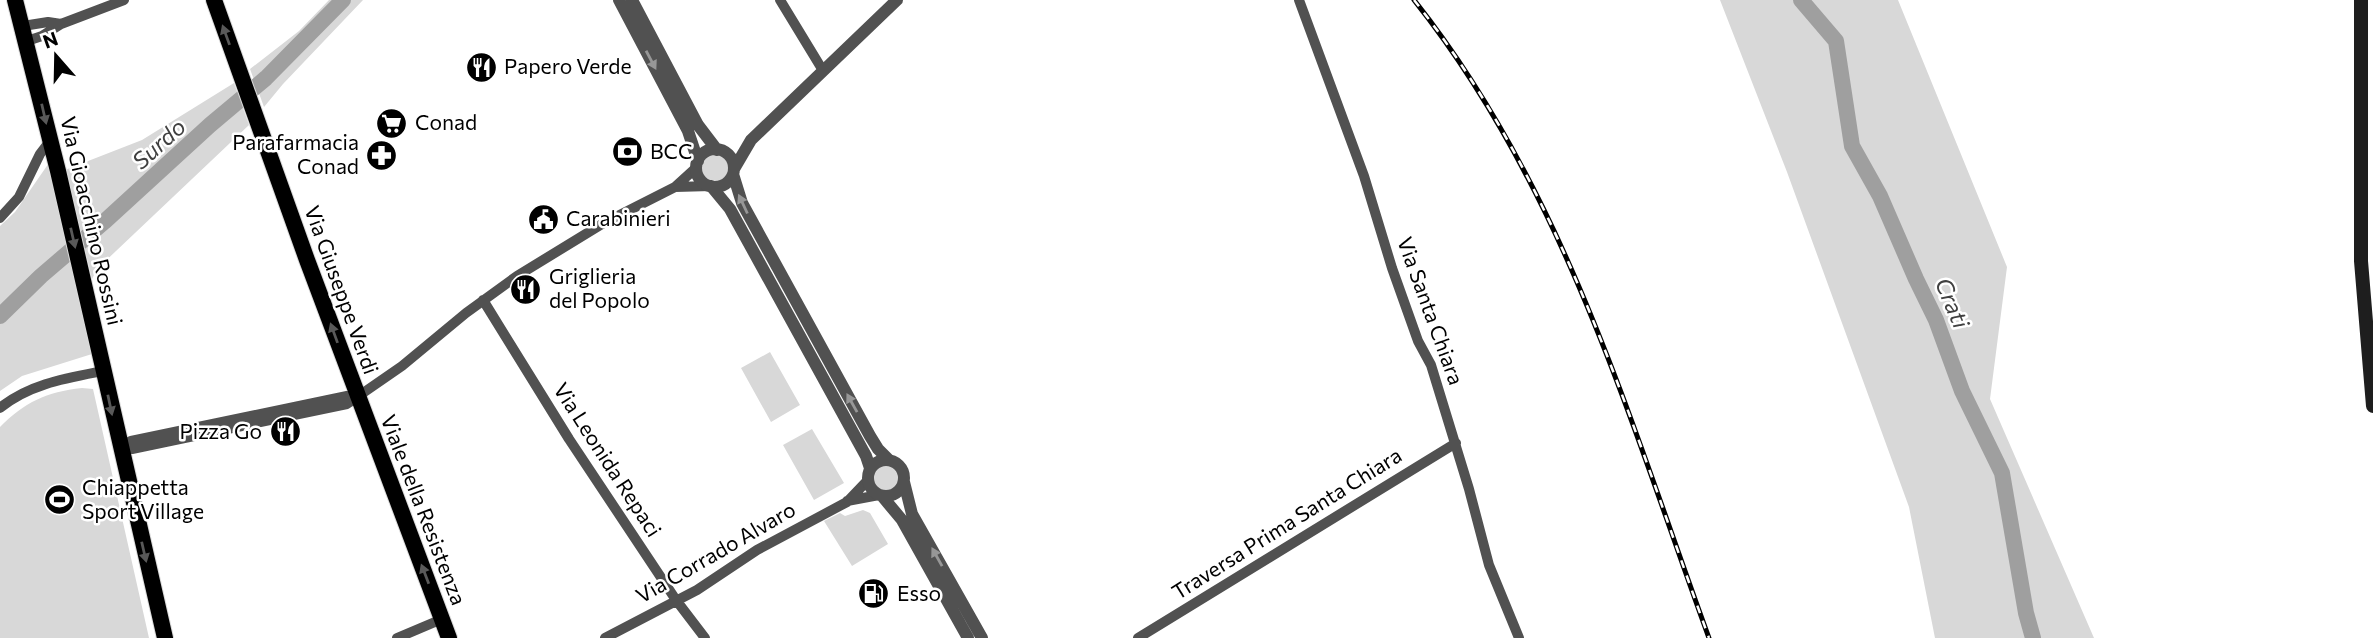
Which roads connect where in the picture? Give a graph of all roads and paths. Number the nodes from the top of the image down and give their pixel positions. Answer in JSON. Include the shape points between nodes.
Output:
{"nodes":[{"id":1,"x":15,"y":0,"type":"edge"},
{"id":2,"x":124,"y":0,"type":"edge"},
{"id":3,"x":214,"y":0,"type":"edge"},
{"id":4,"x":619,"y":0,"type":"edge"},
{"id":5,"x":632,"y":0,"type":"edge"},
{"id":6,"x":780,"y":0,"type":"edge"},
{"id":7,"x":897,"y":0,"type":"edge"},
{"id":8,"x":1299,"y":0,"type":"edge"},
{"id":9,"x":2361,"y":0,"type":"edge"},
{"id":10,"x":61,"y":24,"type":"junction"},
{"id":11,"x":25,"y":34,"type":"junction"},
{"id":12,"x":822,"y":69,"type":"junction"},
{"id":13,"x":751,"y":139,"type":"junction"},
{"id":14,"x":50,"y":141,"type":"junction"},
{"id":15,"x":720,"y":150,"type":"junction"},
{"id":16,"x":697,"y":164,"type":"junction"},
{"id":17,"x":734,"y":172,"type":"junction"},
{"id":18,"x":675,"y":187,"type":"junction"},
{"id":19,"x":711,"y":187,"type":"junction"},
{"id":20,"x":0,"y":218,"type":"edge"},
{"id":21,"x":2367,"y":259,"type":"edge"},
{"id":22,"x":483,"y":300,"type":"junction"},
{"id":23,"x":103,"y":371,"type":"junction"},
{"id":24,"x":2372,"y":382,"type":"edge"},
{"id":25,"x":358,"y":397,"type":"junction"},
{"id":26,"x":2373,"y":406,"type":"edge"},
{"id":27,"x":0,"y":408,"type":"edge"},
{"id":28,"x":1456,"y":443,"type":"junction"},
{"id":29,"x":120,"y":447,"type":"junction"},
{"id":30,"x":889,"y":460,"type":"junction"},
{"id":31,"x":869,"y":474,"type":"junction"},
{"id":32,"x":904,"y":482,"type":"junction"},
{"id":33,"x":881,"y":495,"type":"junction"},
{"id":34,"x":847,"y":502,"type":"junction"},
{"id":35,"x":676,"y":600,"type":"junction"},
{"id":36,"x":442,"y":619,"type":"junction"},
{"id":37,"x":164,"y":638,"type":"edge"},
{"id":38,"x":397,"y":638,"type":"edge"},
{"id":39,"x":449,"y":638,"type":"edge"},
{"id":40,"x":605,"y":638,"type":"edge"},
{"id":41,"x":705,"y":638,"type":"edge"},
{"id":42,"x":968,"y":638,"type":"edge"},
{"id":43,"x":982,"y":638,"type":"edge"},
{"id":44,"x":1138,"y":638,"type":"edge"},
{"id":45,"x":1519,"y":638,"type":"edge"}],
"edges":[{"from":1,"to":11,"type":"main road","name":"Via Gioacchino Rossini"},
{"from":2,"to":10,"type":"street"},
{"from":25,"to":3,"type":"main road","name":"Via Giuseppe Verdi","one_way":true},
{"from":4,"to":16,"type":"street","one_way":true,"via":[[688,131]]},
{"from":5,"to":15,"type":"street","via":[[698,125]]},
{"from":6,"to":12,"type":"street"},
{"from":7,"to":12,"type":"street"},
{"from":8,"to":28,"type":"street","name":"Via Santa Chiara"},
{"from":9,"to":21,"type":"main road"},
{"from":10,"to":11,"type":"street","via":[[48,22]]},
{"from":10,"to":11,"type":"street","via":[[42,36]]},
{"from":11,"to":14,"type":"main road","name":"Via Gioacchino Rossini","one_way":true},
{"from":12,"to":13,"type":"street"},
{"from":13,"to":15,"type":"street"},
{"from":13,"to":17,"type":"street"},
{"from":14,"to":20,"type":"street","via":[[19,197]]},
{"from":14,"to":23,"type":"main road","name":"Via Gioacchino Rossini","one_way":true},
{"from":15,"to":16,"type":"street","via":[[706,152]]},
{"from":15,"to":17,"type":"street","via":[[731,158]]},
{"from":16,"to":18,"type":"street"},
{"from":16,"to":19,"type":"street","via":[[699,177]]},
{"from":17,"to":19,"type":"street","via":[[726,183]]},
{"from":30,"to":17,"type":"street","one_way":true,"via":[[870,436],[742,203]]},
{"from":18,"to":19,"type":"street"},
{"from":18,"to":22,"type":"street","via":[[602,223]]},
{"from":19,"to":31,"type":"street","via":[[744,233],[859,442]]},
{"from":21,"to":24,"type":"main road"},
{"from":22,"to":25,"type":"street"},
{"from":22,"to":35,"type":"street","name":"Via Leonida Repaci"},
{"from":23,"to":27,"type":"street","via":[[34,387]]},
{"from":23,"to":29,"type":"main road","name":"Via Gioacchino Rossini","one_way":true},
{"from":24,"to":26,"type":"main road"},
{"from":25,"to":29,"type":"street","via":[[131,441]]},
{"from":36,"to":25,"type":"main road","name":"Viale della Resistenza","one_way":true},
{"from":28,"to":44,"type":"street","name":"Traversa Prima Santa Chiara"},
{"from":28,"to":45,"type":"street","name":"Via Santa Chiara","via":[[1489,565]]},
{"from":29,"to":37,"type":"main road","name":"Via Gioacchino Rossini","one_way":true},
{"from":30,"to":31,"type":"street","via":[[878,461]]},
{"from":30,"to":32,"type":"street","via":[[900,466]]},
{"from":31,"to":33,"type":"street","via":[[873,491]]},
{"from":31,"to":34,"type":"street","name":"Via Corrado Alvaro"},
{"from":32,"to":33,"type":"street","via":[[892,495]]},
{"from":43,"to":32,"type":"street","one_way":true,"via":[[912,514]]},
{"from":33,"to":34,"type":"street","name":"Via Corrado Alvaro"},
{"from":33,"to":42,"type":"street","via":[[902,520]]},
{"from":34,"to":35,"type":"street","name":"Via Corrado Alvaro"},
{"from":35,"to":40,"type":"street","name":"Via Corrado Alvaro"},
{"from":35,"to":41,"type":"street","name":"Via Leonida Repaci"},
{"from":36,"to":38,"type":"street"},
{"from":36,"to":39,"type":"main road","name":"Viale della Resistenza"}]}
